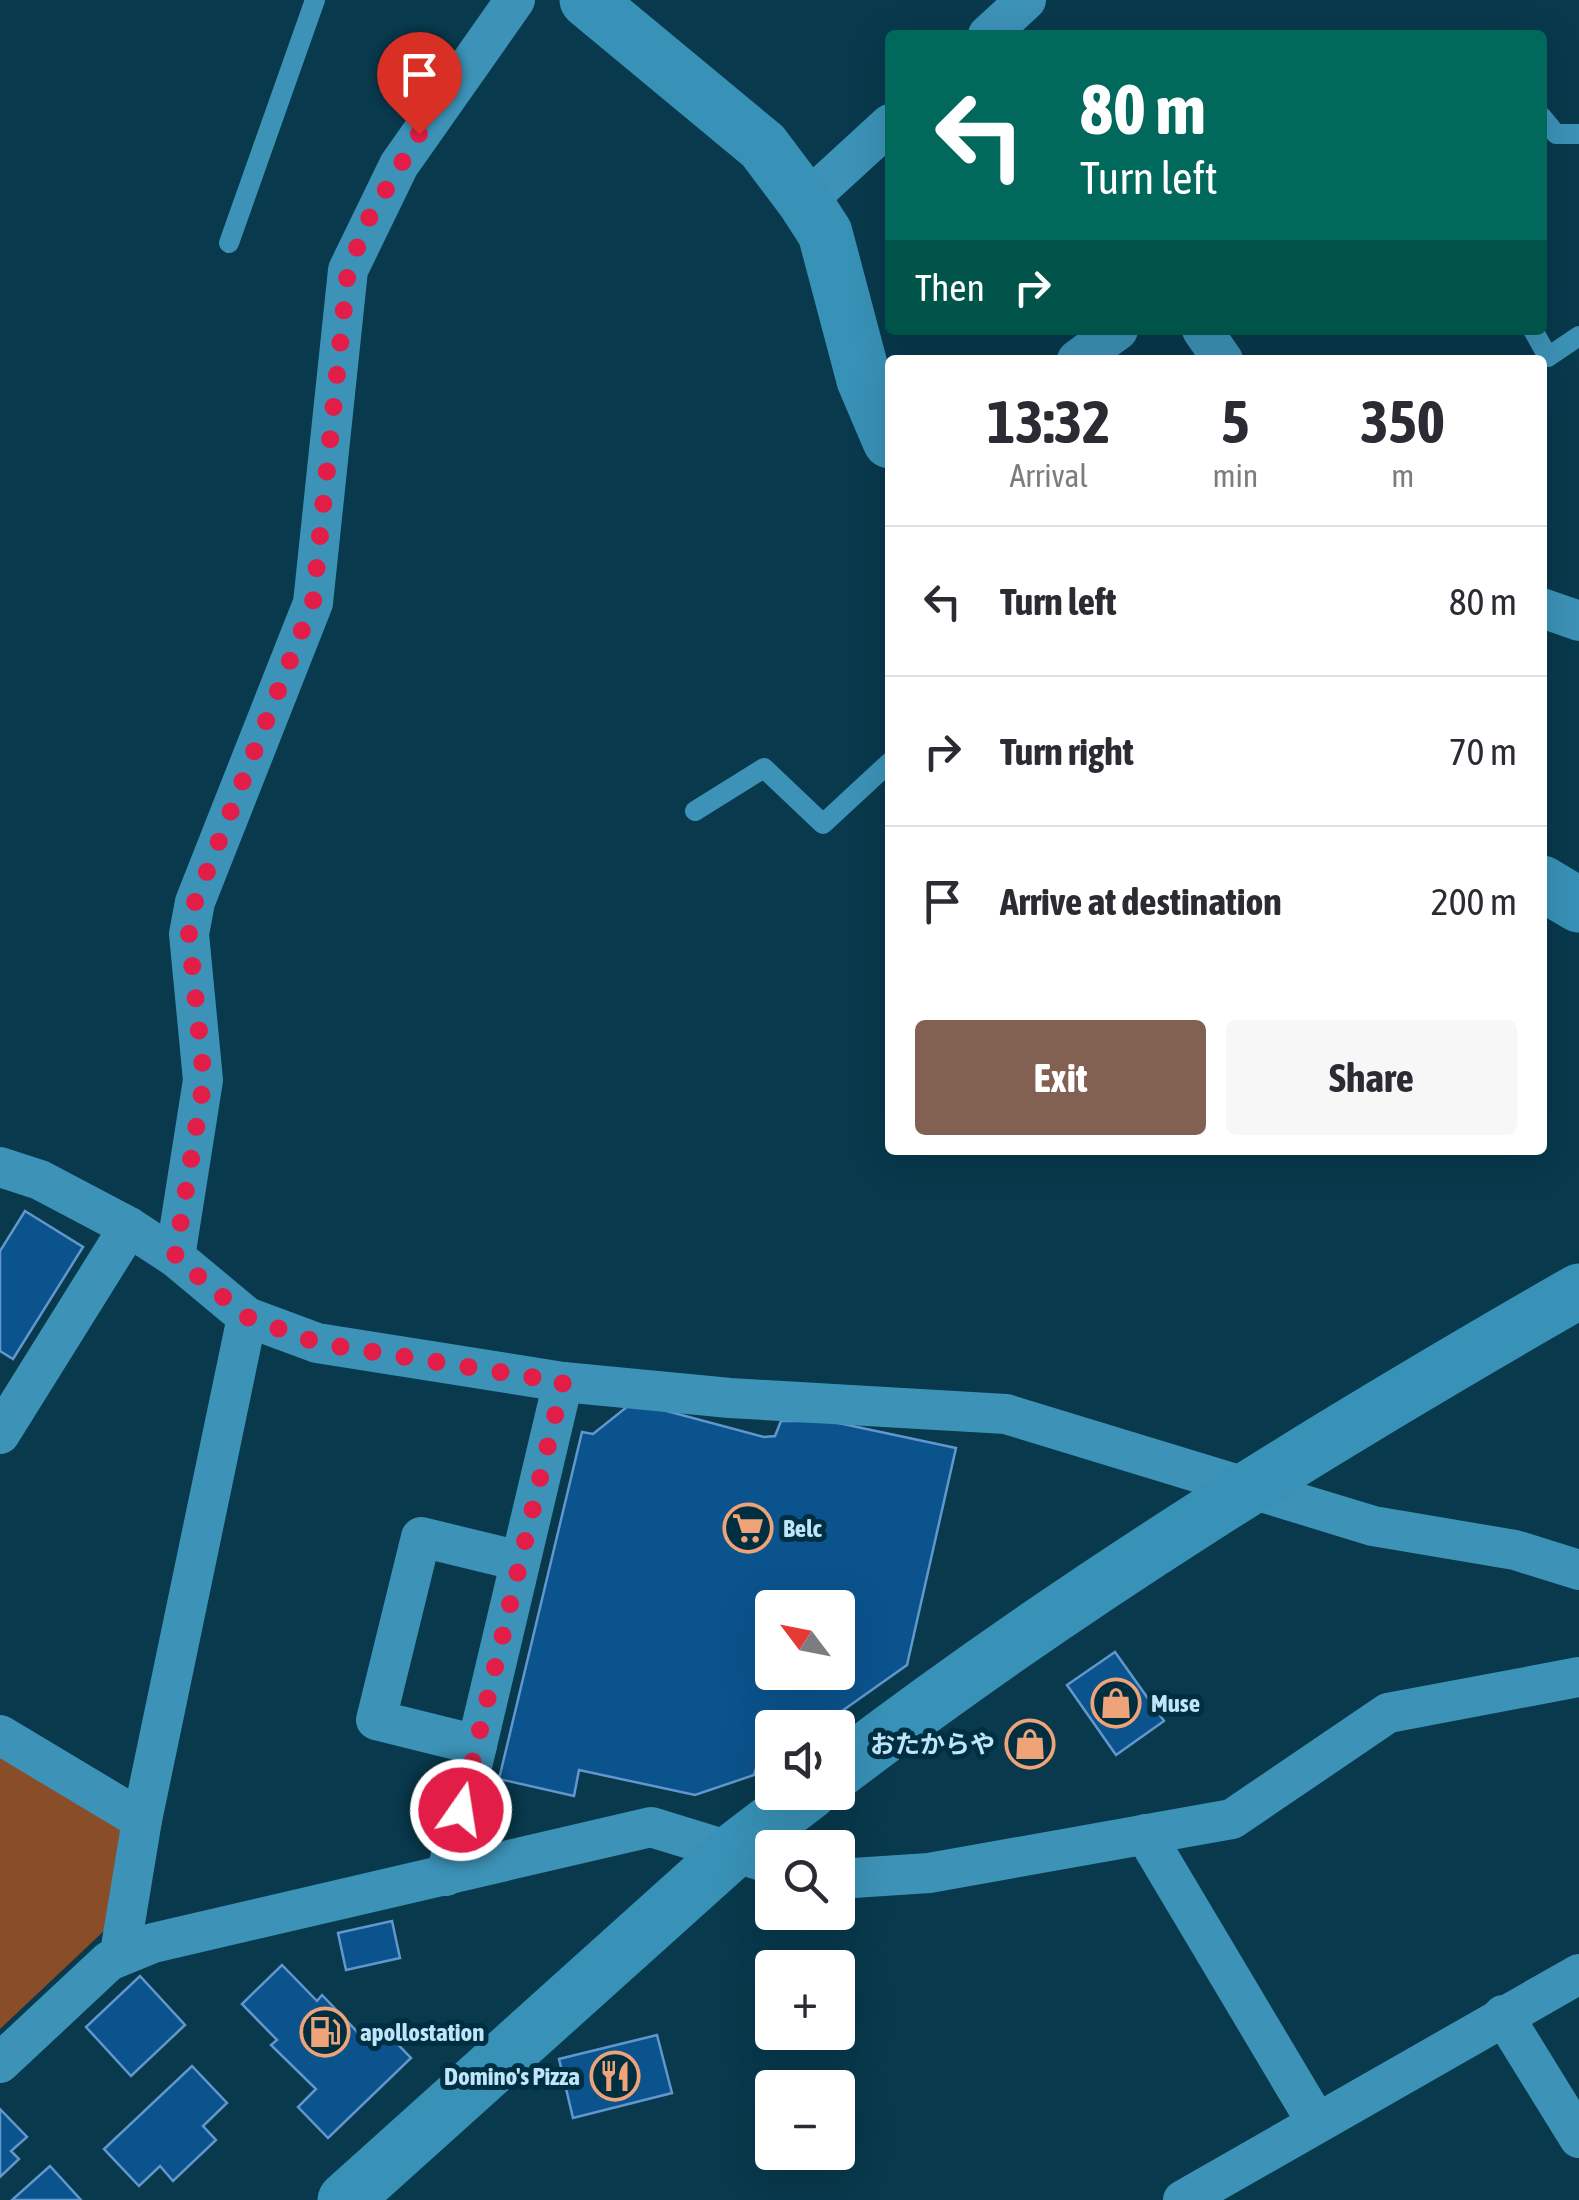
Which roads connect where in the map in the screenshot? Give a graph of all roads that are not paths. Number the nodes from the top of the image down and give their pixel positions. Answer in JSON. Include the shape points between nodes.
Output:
{"nodes":[{"id":1,"x":315,"y":0,"type":"edge"},
{"id":2,"x":515,"y":0,"type":"edge"},
{"id":3,"x":587,"y":0,"type":"edge"},
{"id":4,"x":1026,"y":0,"type":"edge"},
{"id":5,"x":993,"y":30,"type":"edge"},
{"id":6,"x":1547,"y":123,"type":"edge"},
{"id":7,"x":885,"y":129,"type":"edge"},
{"id":8,"x":1579,"y":134,"type":"edge"},
{"id":9,"x":806,"y":202,"type":"junction"},
{"id":10,"x":229,"y":243,"type":"dead end"},
{"id":11,"x":1111,"y":335,"type":"edge"},
{"id":12,"x":1579,"y":336,"type":"edge"},
{"id":13,"x":1084,"y":355,"type":"edge"},
{"id":14,"x":1547,"y":355,"type":"edge"},
{"id":15,"x":885,"y":429,"type":"edge"},
{"id":16,"x":885,"y":767,"type":"edge"},
{"id":17,"x":695,"y":811,"type":"dead end"},
{"id":18,"x":1547,"y":886,"type":"edge"},
{"id":19,"x":1579,"y":905,"type":"edge"},
{"id":20,"x":0,"y":1168,"type":"edge"},
{"id":21,"x":129,"y":1227,"type":"junction"},
{"id":22,"x":175,"y":1257,"type":"junction"},
{"id":23,"x":1579,"y":1291,"type":"edge"},
{"id":24,"x":247,"y":1317,"type":"junction"},
{"id":25,"x":563,"y":1382,"type":"junction"},
{"id":26,"x":0,"y":1434,"type":"edge"},
{"id":27,"x":1244,"y":1488,"type":"junction"},
{"id":28,"x":520,"y":1560,"type":"junction"},
{"id":29,"x":1579,"y":1570,"type":"edge"},
{"id":30,"x":1579,"y":1677,"type":"edge"},
{"id":31,"x":0,"y":1735,"type":"edge"},
{"id":32,"x":477,"y":1745,"type":"junction"},
{"id":33,"x":855,"y":1760,"type":"edge"},
{"id":34,"x":794,"y":1810,"type":"edge"},
{"id":35,"x":142,"y":1820,"type":"junction"},
{"id":36,"x":1144,"y":1834,"type":"junction"},
{"id":37,"x":753,"y":1857,"type":"edge"},
{"id":38,"x":446,"y":1876,"type":"junction"},
{"id":39,"x":855,"y":1879,"type":"edge"},
{"id":40,"x":120,"y":1953,"type":"junction"},
{"id":41,"x":1579,"y":1974,"type":"edge"},
{"id":42,"x":1503,"y":2015,"type":"junction"},
{"id":43,"x":0,"y":2063,"type":"edge"},
{"id":44,"x":1317,"y":2123,"type":"junction"},
{"id":45,"x":1579,"y":2138,"type":"edge"},
{"id":46,"x":345,"y":2200,"type":"edge"},
{"id":47,"x":1183,"y":2200,"type":"edge"}],
"edges":[{"from":1,"to":10,"type":"lane"},
{"from":2,"to":22,"type":"street","via":[[399,164],[348,270],[313,602],[189,934],[204,1080]]},
{"from":3,"to":9,"type":"street","via":[[763,146]]},
{"from":4,"to":5,"type":"street"},
{"from":6,"to":8,"type":"lane","via":[[1556,134]]},
{"from":7,"to":9,"type":"street"},
{"from":9,"to":15,"type":"street","via":[[834,261],[864,380]]},
{"from":11,"to":13,"type":"street"},
{"from":12,"to":14,"type":"lane"},
{"from":16,"to":17,"type":"lane","via":[[822,824],[764,768]]},
{"from":18,"to":19,"type":"street"},
{"from":20,"to":21,"type":"street","via":[[40,1180]]},
{"from":21,"to":22,"type":"street"},
{"from":21,"to":26,"type":"street"},
{"from":22,"to":24,"type":"street"},
{"from":23,"to":27,"type":"street"},
{"from":24,"to":25,"type":"street","via":[[318,1343]]},
{"from":24,"to":35,"type":"street"},
{"from":25,"to":27,"type":"street","via":[[1006,1414]]},
{"from":25,"to":28,"type":"street"},
{"from":27,"to":29,"type":"street","via":[[1373,1526],[1515,1550]]},
{"from":27,"to":33,"type":"street"},
{"from":28,"to":32,"type":"street"},
{"from":28,"to":32,"type":"street","via":[[421,1537],[376,1720]]},
{"from":30,"to":36,"type":"street","via":[[1388,1714],[1232,1819]]},
{"from":31,"to":35,"type":"street"},
{"from":32,"to":38,"type":"street"},
{"from":34,"to":37,"type":"street"},
{"from":35,"to":40,"type":"street"},
{"from":36,"to":39,"type":"street","via":[[929,1873]]},
{"from":36,"to":44,"type":"street"},
{"from":37,"to":38,"type":"street","via":[[652,1827]]},
{"from":37,"to":46,"type":"street"},
{"from":38,"to":40,"type":"street"},
{"from":40,"to":43,"type":"street"},
{"from":41,"to":42,"type":"street"},
{"from":42,"to":44,"type":"street"},
{"from":42,"to":45,"type":"street"},
{"from":44,"to":47,"type":"street"}]}
